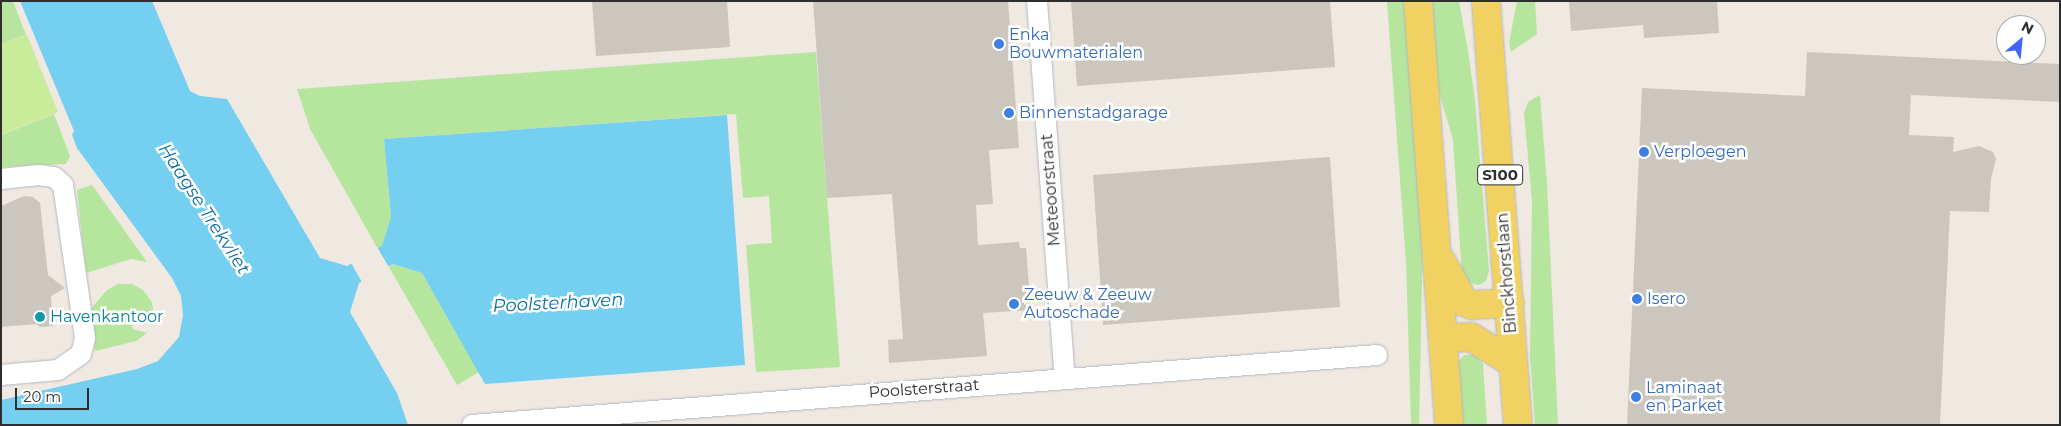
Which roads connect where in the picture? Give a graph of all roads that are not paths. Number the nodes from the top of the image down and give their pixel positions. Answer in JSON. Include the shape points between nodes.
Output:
{"nodes":[{"id":1,"x":1037,"y":1,"type":"edge"},
{"id":2,"x":1418,"y":1,"type":"edge"},
{"id":3,"x":1486,"y":1,"type":"edge"},
{"id":4,"x":1,"y":179,"type":"edge"},
{"id":5,"x":1436,"y":249,"type":"junction"},
{"id":6,"x":1510,"y":303,"type":"junction"},
{"id":7,"x":1443,"y":338,"type":"junction"},
{"id":8,"x":1377,"y":355,"type":"dead end"},
{"id":9,"x":1513,"y":363,"type":"junction"},
{"id":10,"x":1,"y":375,"type":"edge"},
{"id":11,"x":1065,"y":378,"type":"junction"},
{"id":12,"x":472,"y":425,"type":"edge"},
{"id":13,"x":1449,"y":425,"type":"edge"},
{"id":14,"x":1518,"y":425,"type":"edge"}],
"edges":[{"from":1,"to":11,"type":"street","name":"Meteoorstraat"},
{"from":2,"to":5,"type":"main road"},
{"from":3,"to":6,"type":"main road","name":"Binckhorstlaan","number":"S100"},
{"from":4,"to":10,"type":"street","via":[[39,175],[54,177],[63,185],[86,338],[81,354],[58,370]]},
{"from":5,"to":6,"type":"main road","via":[[1464,302],[1472,305]]},
{"from":5,"to":7,"type":"main road"},
{"from":6,"to":9,"type":"main road","name":"Binckhorstlaan","number":"S100"},
{"from":7,"to":9,"type":"main road","via":[[1471,337]]},
{"from":7,"to":13,"type":"main road"},
{"from":8,"to":11,"type":"street","name":"Poolsterstraat"},
{"from":9,"to":14,"type":"main road","name":"Binckhorstlaan","number":"S100"},
{"from":11,"to":12,"type":"street","name":"Poolsterstraat"}]}
